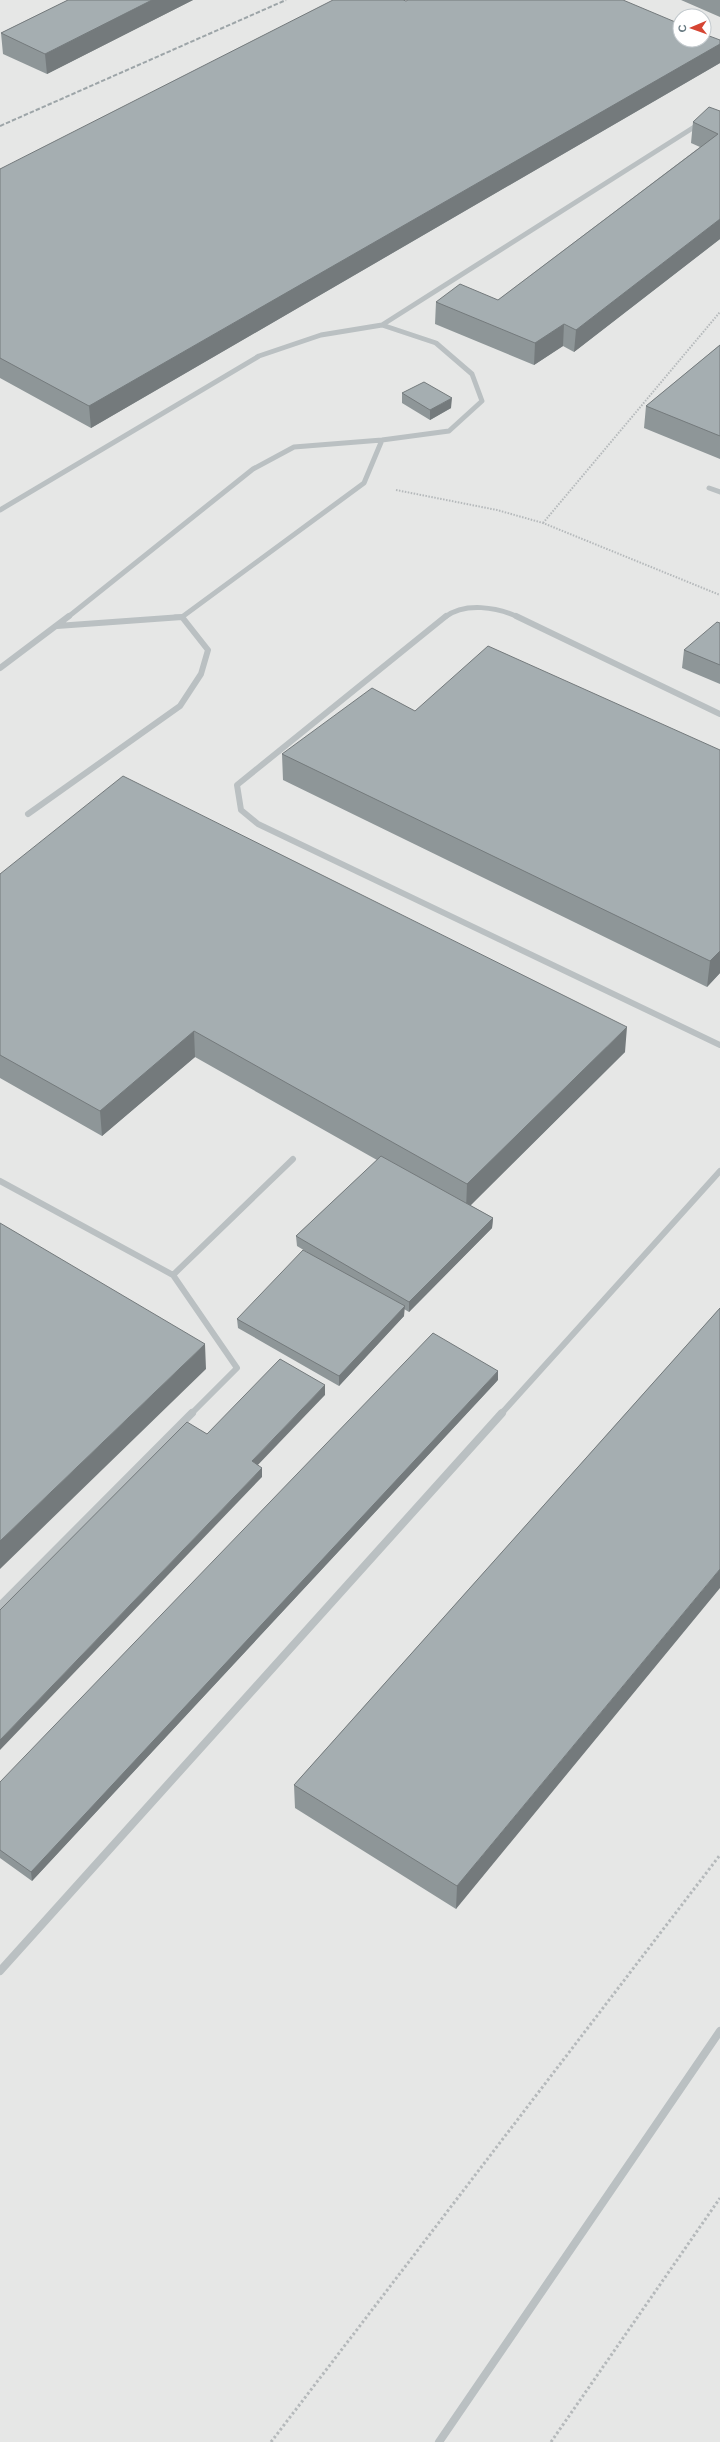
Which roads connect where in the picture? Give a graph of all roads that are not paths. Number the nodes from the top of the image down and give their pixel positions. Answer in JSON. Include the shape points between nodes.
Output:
{"nodes":[{"id":1,"x":707,"y":119,"type":"edge"},
{"id":2,"x":382,"y":325,"type":"junction"},
{"id":3,"x":382,"y":440,"type":"junction"},
{"id":4,"x":709,"y":488,"type":"dead end"},
{"id":5,"x":720,"y":492,"type":"edge"},
{"id":6,"x":0,"y":510,"type":"edge"},
{"id":7,"x":182,"y":617,"type":"junction"},
{"id":8,"x":57,"y":626,"type":"junction"},
{"id":9,"x":0,"y":668,"type":"edge"},
{"id":10,"x":720,"y":714,"type":"edge"},
{"id":11,"x":28,"y":814,"type":"dead end"},
{"id":12,"x":720,"y":1045,"type":"edge"},
{"id":13,"x":293,"y":1159,"type":"dead end"},
{"id":14,"x":720,"y":1171,"type":"edge"},
{"id":15,"x":0,"y":1181,"type":"edge"},
{"id":16,"x":173,"y":1274,"type":"junction"},
{"id":17,"x":0,"y":1606,"type":"edge"},
{"id":18,"x":0,"y":1971,"type":"edge"},
{"id":19,"x":720,"y":2030,"type":"edge"},
{"id":20,"x":439,"y":2442,"type":"edge"}],
"edges":[{"from":1,"to":2,"type":"lane"},
{"from":2,"to":3,"type":"lane","via":[[436,343],[472,374],[482,401],[450,431]]},
{"from":2,"to":6,"type":"lane","via":[[321,335],[260,356]]},
{"from":3,"to":7,"type":"lane","via":[[364,483]]},
{"from":3,"to":8,"type":"lane","via":[[294,447],[253,469]]},
{"from":4,"to":5,"type":"lane"},
{"from":7,"to":8,"type":"lane"},
{"from":7,"to":11,"type":"lane","via":[[208,650],[201,674],[180,706]]},
{"from":8,"to":9,"type":"lane"},
{"from":10,"to":12,"type":"lane","via":[[509,613],[478,607],[453,611],[237,785],[241,810],[258,824]]},
{"from":13,"to":16,"type":"lane"},
{"from":14,"to":18,"type":"lane"},
{"from":15,"to":16,"type":"lane"},
{"from":16,"to":17,"type":"lane","via":[[237,1368]]},
{"from":19,"to":20,"type":"lane"}]}
